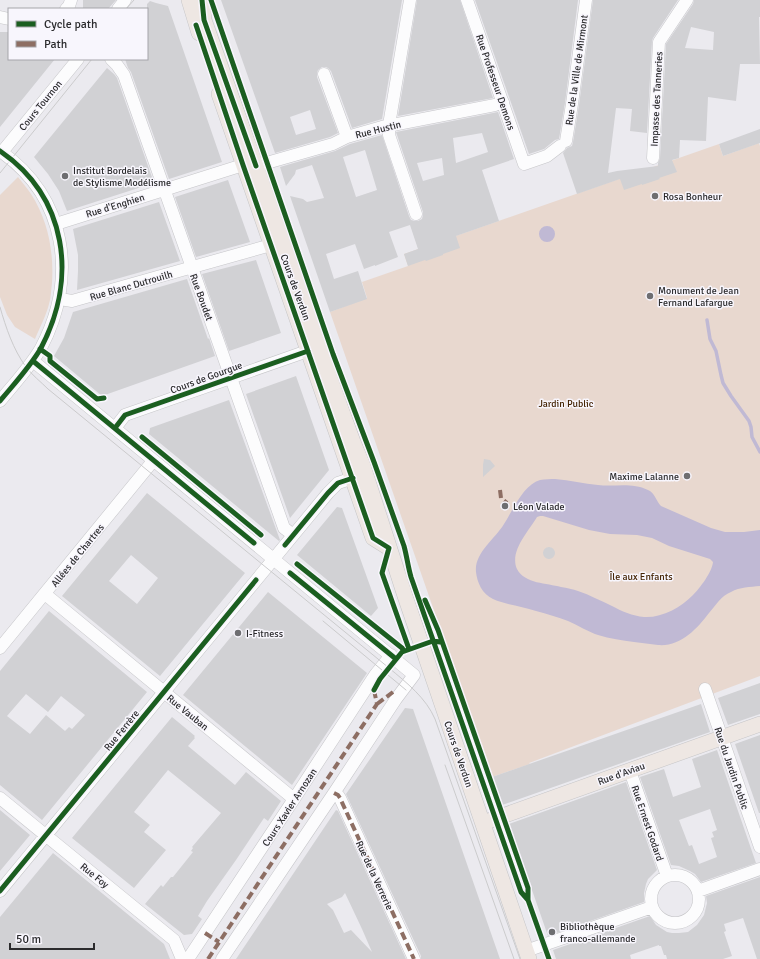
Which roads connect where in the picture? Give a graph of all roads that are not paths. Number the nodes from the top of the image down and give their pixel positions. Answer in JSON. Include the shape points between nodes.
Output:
{"nodes":[{"id":1,"x":125,"y":0,"type":"edge"},
{"id":2,"x":189,"y":0,"type":"edge"},
{"id":3,"x":202,"y":0,"type":"edge"},
{"id":4,"x":410,"y":0,"type":"edge"},
{"id":5,"x":467,"y":0,"type":"edge"},
{"id":6,"x":586,"y":0,"type":"edge"},
{"id":7,"x":687,"y":0,"type":"edge"},
{"id":8,"x":119,"y":8,"type":"edge"},
{"id":9,"x":77,"y":60,"type":"edge"},
{"id":10,"x":112,"y":60,"type":"edge"},
{"id":11,"x":324,"y":74,"type":"dead end"},
{"id":12,"x":503,"y":102,"type":"junction"},
{"id":13,"x":389,"y":125,"type":"junction"},
{"id":14,"x":347,"y":137,"type":"junction"},
{"id":15,"x":1,"y":151,"type":"edge"},
{"id":16,"x":547,"y":156,"type":"joint"},
{"id":17,"x":653,"y":158,"type":"dead end"},
{"id":18,"x":250,"y":166,"type":"junction"},
{"id":19,"x":164,"y":190,"type":"junction"},
{"id":20,"x":416,"y":214,"type":"dead end"},
{"id":21,"x":56,"y":224,"type":"junction"},
{"id":22,"x":271,"y":245,"type":"junction"},
{"id":23,"x":192,"y":267,"type":"junction"},
{"id":24,"x":60,"y":299,"type":"junction"},
{"id":25,"x":314,"y":349,"type":"junction"},
{"id":26,"x":33,"y":361,"type":"junction"},
{"id":27,"x":231,"y":378,"type":"junction"},
{"id":28,"x":0,"y":401,"type":"edge"},
{"id":29,"x":115,"y":428,"type":"junction"},
{"id":30,"x":153,"y":461,"type":"junction"},
{"id":31,"x":353,"y":478,"type":"junction"},
{"id":32,"x":378,"y":512,"type":"junction"},
{"id":33,"x":293,"y":535,"type":"junction"},
{"id":34,"x":389,"y":548,"type":"junction"},
{"id":35,"x":273,"y":559,"type":"junction"},
{"id":36,"x":44,"y":594,"type":"junction"},
{"id":37,"x":0,"y":648,"type":"edge"},
{"id":38,"x":390,"y":655,"type":"junction"},
{"id":39,"x":430,"y":669,"type":"junction"},
{"id":40,"x":414,"y":674,"type":"junction"},
{"id":41,"x":705,"y":689,"type":"dead end"},
{"id":42,"x":164,"y":692,"type":"junction"},
{"id":43,"x":760,"y":724,"type":"edge"},
{"id":44,"x":722,"y":738,"type":"junction"},
{"id":45,"x":630,"y":770,"type":"junction"},
{"id":46,"x":334,"y":793,"type":"junction"},
{"id":47,"x":0,"y":798,"type":"edge"},
{"id":48,"x":294,"y":799,"type":"junction"},
{"id":49,"x":483,"y":823,"type":"junction"},
{"id":50,"x":46,"y":835,"type":"junction"},
{"id":51,"x":760,"y":847,"type":"edge"},
{"id":52,"x":760,"y":869,"type":"edge"},
{"id":53,"x":667,"y":876,"type":"junction"},
{"id":54,"x":0,"y":891,"type":"edge"},
{"id":55,"x":698,"y":891,"type":"junction"},
{"id":56,"x":652,"y":907,"type":"junction"},
{"id":57,"x":528,"y":955,"type":"edge"},
{"id":58,"x":182,"y":959,"type":"edge"},
{"id":59,"x":188,"y":959,"type":"edge"},
{"id":60,"x":222,"y":959,"type":"edge"},
{"id":61,"x":414,"y":959,"type":"edge"}],
"edges":[{"from":1,"to":8,"type":"street"},
{"from":2,"to":18,"type":"main road","name":"Cours de Verdun","via":[[196,25]]},
{"from":3,"to":18,"type":"main road","name":"Cours de Verdun","via":[[204,20]]},
{"from":4,"to":13,"type":"street"},
{"from":5,"to":12,"type":"street","name":"Rue Professeur Demons"},
{"from":6,"to":16,"type":"street","name":"Rue de la Ville de Mirmont","via":[[574,96],[563,144]]},
{"from":7,"to":17,"type":"street","name":"Impasse des Tanneries","via":[[659,42]]},
{"from":9,"to":15,"type":"street","name":"Cours Tournon"},
{"from":10,"to":19,"type":"street","name":"Rue Boudet","via":[[124,75]]},
{"from":11,"to":14,"type":"street"},
{"from":12,"to":13,"type":"street","name":"Rue Hustin"},
{"from":12,"to":16,"type":"street","name":"Rue Professeur Demons","via":[[524,164]]},
{"from":13,"to":14,"type":"street","name":"Rue Hustin"},
{"from":13,"to":20,"type":"street","via":[[389,136]]},
{"from":14,"to":18,"type":"street","name":"Rue Hustin","via":[[333,144]]},
{"from":15,"to":21,"type":"street","via":[[21,168],[39,190]]},
{"from":18,"to":19,"type":"street","name":"Rue d'Enghien"},
{"from":18,"to":22,"type":"main road","name":"Cours de Verdun"},
{"from":18,"to":25,"type":"main road","name":"Cours de Verdun"},
{"from":19,"to":21,"type":"street","name":"Rue d'Enghien"},
{"from":19,"to":23,"type":"street","name":"Rue Boudet"},
{"from":21,"to":24,"type":"street","via":[[62,263]]},
{"from":22,"to":23,"type":"street","name":"Rue Blanc Dutrouilh"},
{"from":22,"to":25,"type":"main road","name":"Cours de Verdun"},
{"from":23,"to":24,"type":"street","name":"Rue Blanc Dutrouilh","via":[[72,301]]},
{"from":23,"to":27,"type":"street","name":"Rue Boudet"},
{"from":24,"to":26,"type":"street","via":[[48,334]]},
{"from":25,"to":27,"type":"street","name":"Cours de Gourgue"},
{"from":25,"to":31,"type":"main road","name":"Cours de Verdun"},
{"from":25,"to":32,"type":"main road","name":"Cours de Verdun","via":[[363,466]]},
{"from":26,"to":28,"type":"street"},
{"from":26,"to":29,"type":"street"},
{"from":27,"to":29,"type":"street","name":"Cours de Gourgue","via":[[125,416]]},
{"from":27,"to":33,"type":"street","name":"Rue Boudet","via":[[284,528]]},
{"from":29,"to":30,"type":"street"},
{"from":30,"to":35,"type":"street"},
{"from":30,"to":36,"type":"street","name":"Allées de Chartres"},
{"from":31,"to":32,"type":"street","via":[[360,484]]},
{"from":31,"to":33,"type":"street","name":"Rue Ferrère","via":[[338,483]]},
{"from":31,"to":34,"type":"main road","name":"Cours de Verdun","via":[[373,538]]},
{"from":32,"to":34,"type":"main road","name":"Cours de Verdun"},
{"from":33,"to":35,"type":"street","name":"Rue Ferrère"},
{"from":34,"to":39,"type":"main road","name":"Cours de Verdun"},
{"from":35,"to":38,"type":"street"},
{"from":35,"to":42,"type":"street","name":"Rue Ferrère"},
{"from":36,"to":37,"type":"street","name":"Allées de Chartres"},
{"from":36,"to":42,"type":"street","name":"Rue Vauban"},
{"from":38,"to":40,"type":"street"},
{"from":38,"to":48,"type":"street","name":"Cours Xavier Arnozan"},
{"from":39,"to":40,"type":"street"},
{"from":39,"to":49,"type":"main road","name":"Cours de Verdun"},
{"from":40,"to":46,"type":"street"},
{"from":41,"to":44,"type":"street","name":"Rue du Jardin Public"},
{"from":42,"to":48,"type":"street","name":"Rue Vauban"},
{"from":42,"to":50,"type":"street","name":"Rue Ferrère"},
{"from":43,"to":44,"type":"main road","name":"Rue d'Aviau"},
{"from":44,"to":45,"type":"main road","name":"Rue d'Aviau"},
{"from":44,"to":51,"type":"street","name":"Rue du Jardin Public"},
{"from":45,"to":49,"type":"main road","name":"Rue d'Aviau"},
{"from":45,"to":53,"type":"street","name":"Rue Ernest Godard"},
{"from":46,"to":60,"type":"street"},
{"from":46,"to":61,"type":"street","name":"Rue de la Verrerie","via":[[340,798]]},
{"from":47,"to":50,"type":"street","name":"Rue Foy"},
{"from":48,"to":59,"type":"street","name":"Cours Xavier Arnozan"},
{"from":49,"to":57,"type":"main road","name":"Cours de Verdun"},
{"from":50,"to":54,"type":"street","name":"Rue Ferrère"},
{"from":50,"to":58,"type":"street","name":"Rue Foy","via":[[174,940]]},
{"from":52,"to":55,"type":"street"},
{"from":53,"to":55,"type":"street","via":[[682,875],[694,884]]},
{"from":53,"to":56,"type":"street","via":[[660,879],[651,892]]},
{"from":55,"to":56,"type":"street","via":[[698,906],[695,913],[683,922],[675,923],[661,919]]},
{"from":56,"to":57,"type":"street"}]}
